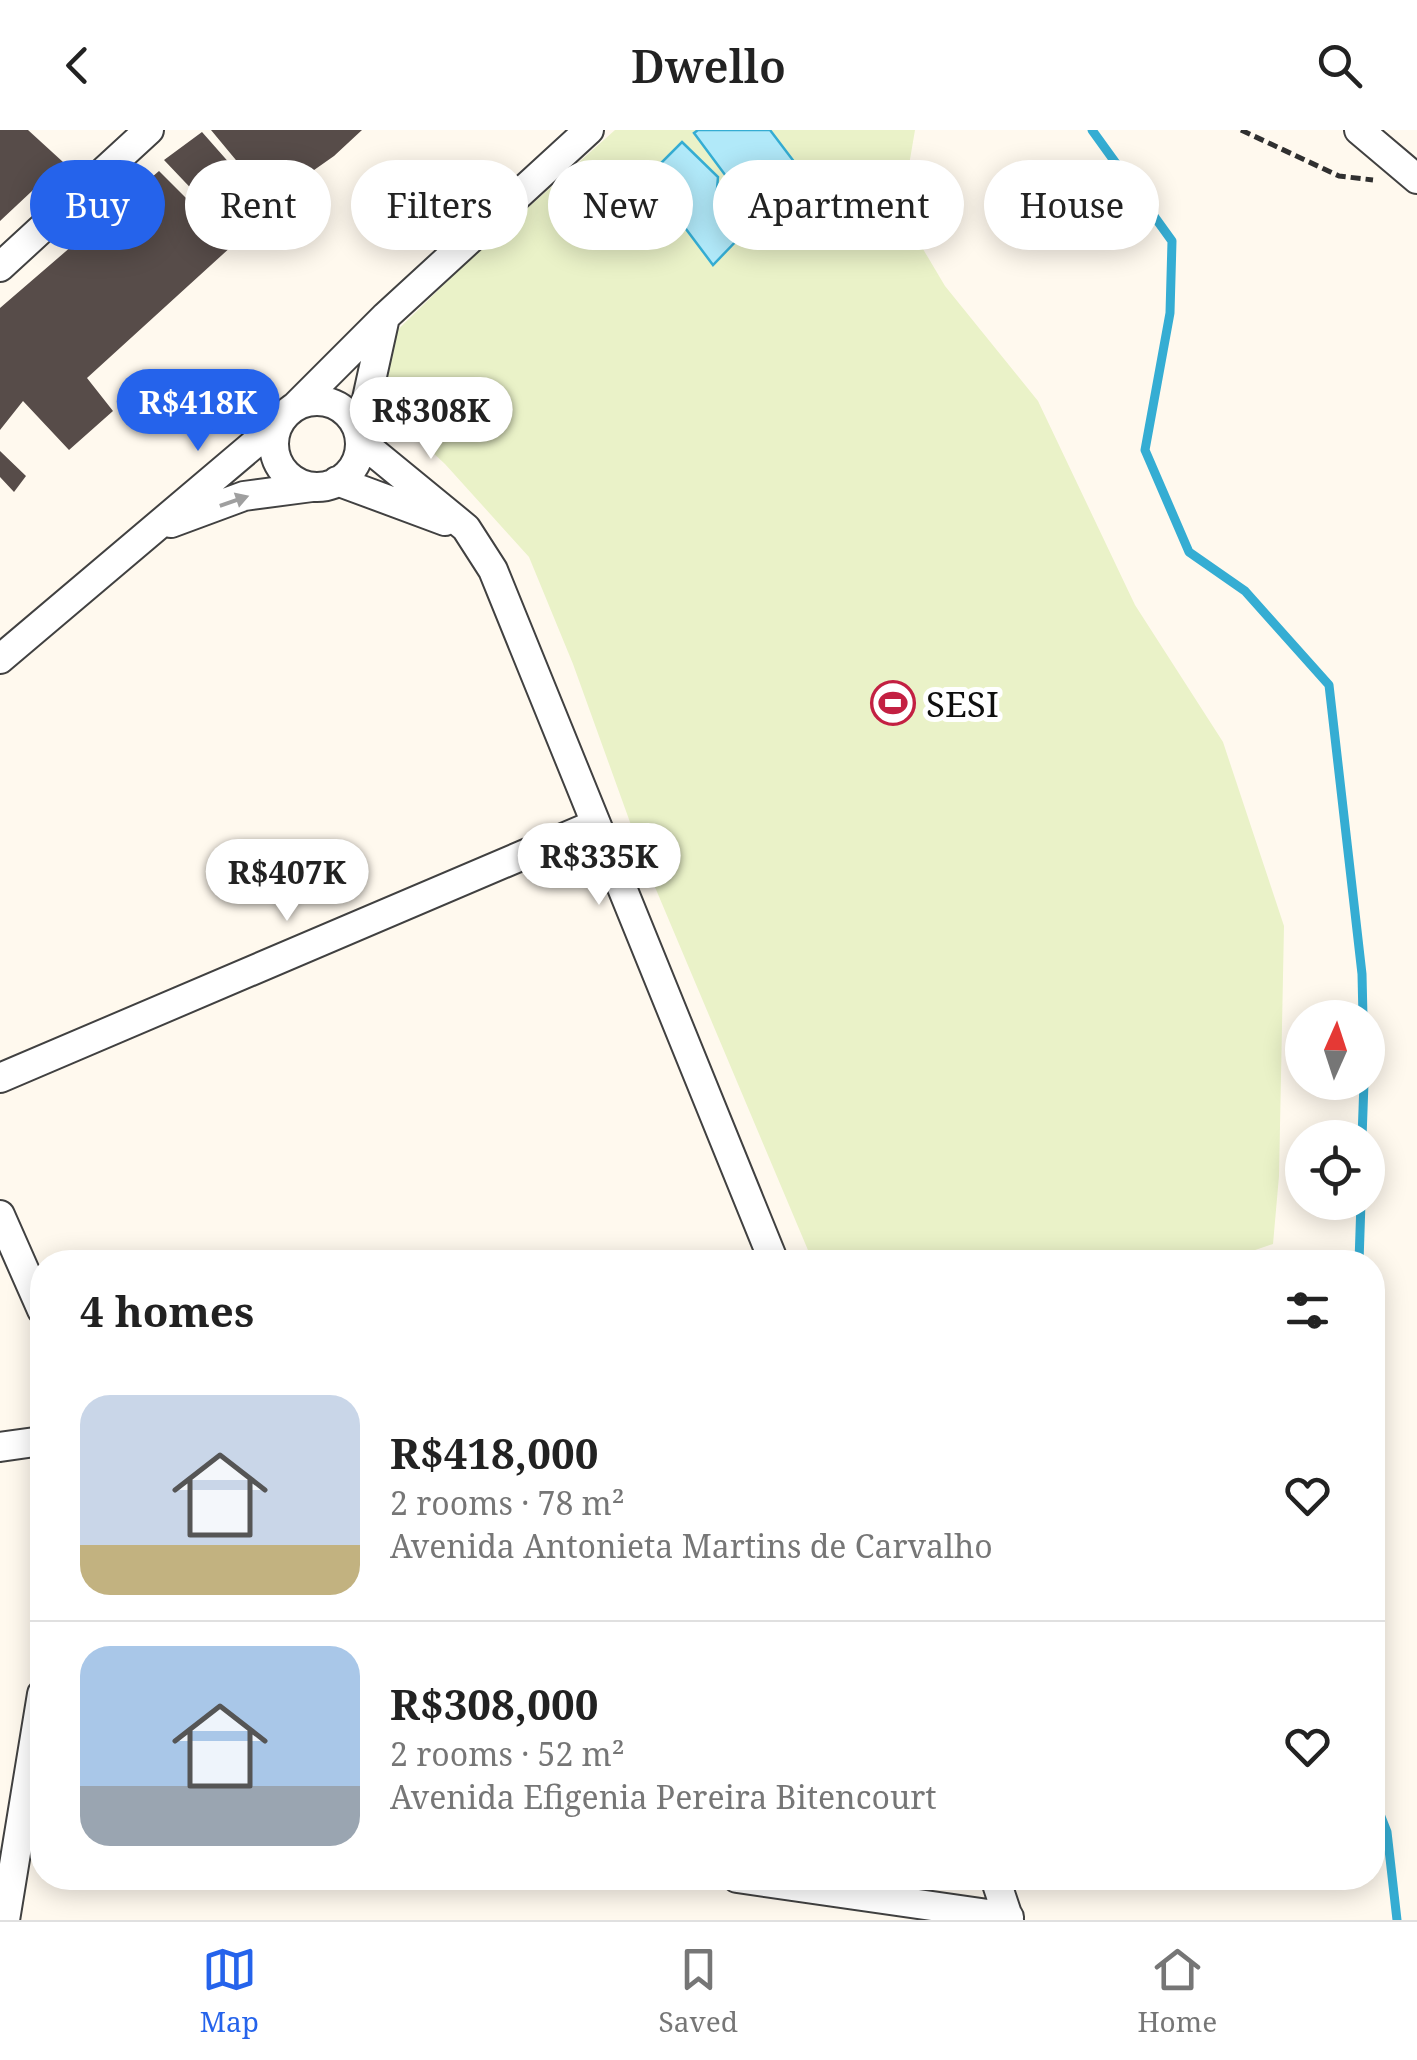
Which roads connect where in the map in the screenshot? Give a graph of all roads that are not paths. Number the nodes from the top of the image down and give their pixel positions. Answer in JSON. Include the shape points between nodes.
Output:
{"nodes":[{"id":1,"x":149,"y":130,"type":"edge"},
{"id":2,"x":589,"y":130,"type":"edge"},
{"id":3,"x":1359,"y":130,"type":"edge"},
{"id":4,"x":1417,"y":180,"type":"edge"},
{"id":5,"x":0,"y":267,"type":"edge"},
{"id":6,"x":386,"y":316,"type":"junction"},
{"id":7,"x":288,"y":414,"type":"junction"},
{"id":8,"x":359,"y":438,"type":"junction"},
{"id":9,"x":327,"y":484,"type":"junction"},
{"id":10,"x":466,"y":528,"type":"junction"},
{"id":11,"x":155,"y":529,"type":"junction"},
{"id":12,"x":0,"y":659,"type":"edge"},
{"id":13,"x":596,"y":824,"type":"junction"},
{"id":14,"x":0,"y":1078,"type":"edge"},
{"id":15,"x":0,"y":1214,"type":"edge"},
{"id":16,"x":769,"y":1250,"type":"edge"},
{"id":17,"x":30,"y":1283,"type":"edge"},
{"id":18,"x":30,"y":1443,"type":"edge"},
{"id":19,"x":0,"y":1447,"type":"edge"},
{"id":20,"x":30,"y":1794,"type":"edge"},
{"id":21,"x":817,"y":1890,"type":"edge"},
{"id":22,"x":998,"y":1890,"type":"edge"},
{"id":23,"x":1009,"y":1919,"type":"edge"},
{"id":24,"x":4,"y":1920,"type":"edge"}],
"edges":[{"from":1,"to":5,"type":"street"},
{"from":2,"to":6,"type":"street"},
{"from":3,"to":4,"type":"street"},
{"from":6,"to":7,"type":"street"},
{"from":6,"to":8,"type":"street"},
{"from":7,"to":8,"type":"street","via":[[330,403],[348,415]]},
{"from":7,"to":9,"type":"street","via":[[274,440],[276,458],[300,484]]},
{"from":7,"to":11,"type":"street"},
{"from":8,"to":9,"type":"street","via":[[350,471]]},
{"from":8,"to":10,"type":"street"},
{"from":9,"to":10,"type":"street"},
{"from":11,"to":9,"type":"street","one_way":true,"via":[[244,496]]},
{"from":10,"to":13,"type":"street","via":[[493,570]]},
{"from":11,"to":12,"type":"street"},
{"from":13,"to":14,"type":"street"},
{"from":13,"to":16,"type":"street"},
{"from":15,"to":17,"type":"street"},
{"from":18,"to":19,"type":"street"},
{"from":20,"to":24,"type":"street"},
{"from":21,"to":23,"type":"street"},
{"from":22,"to":23,"type":"street"}]}
